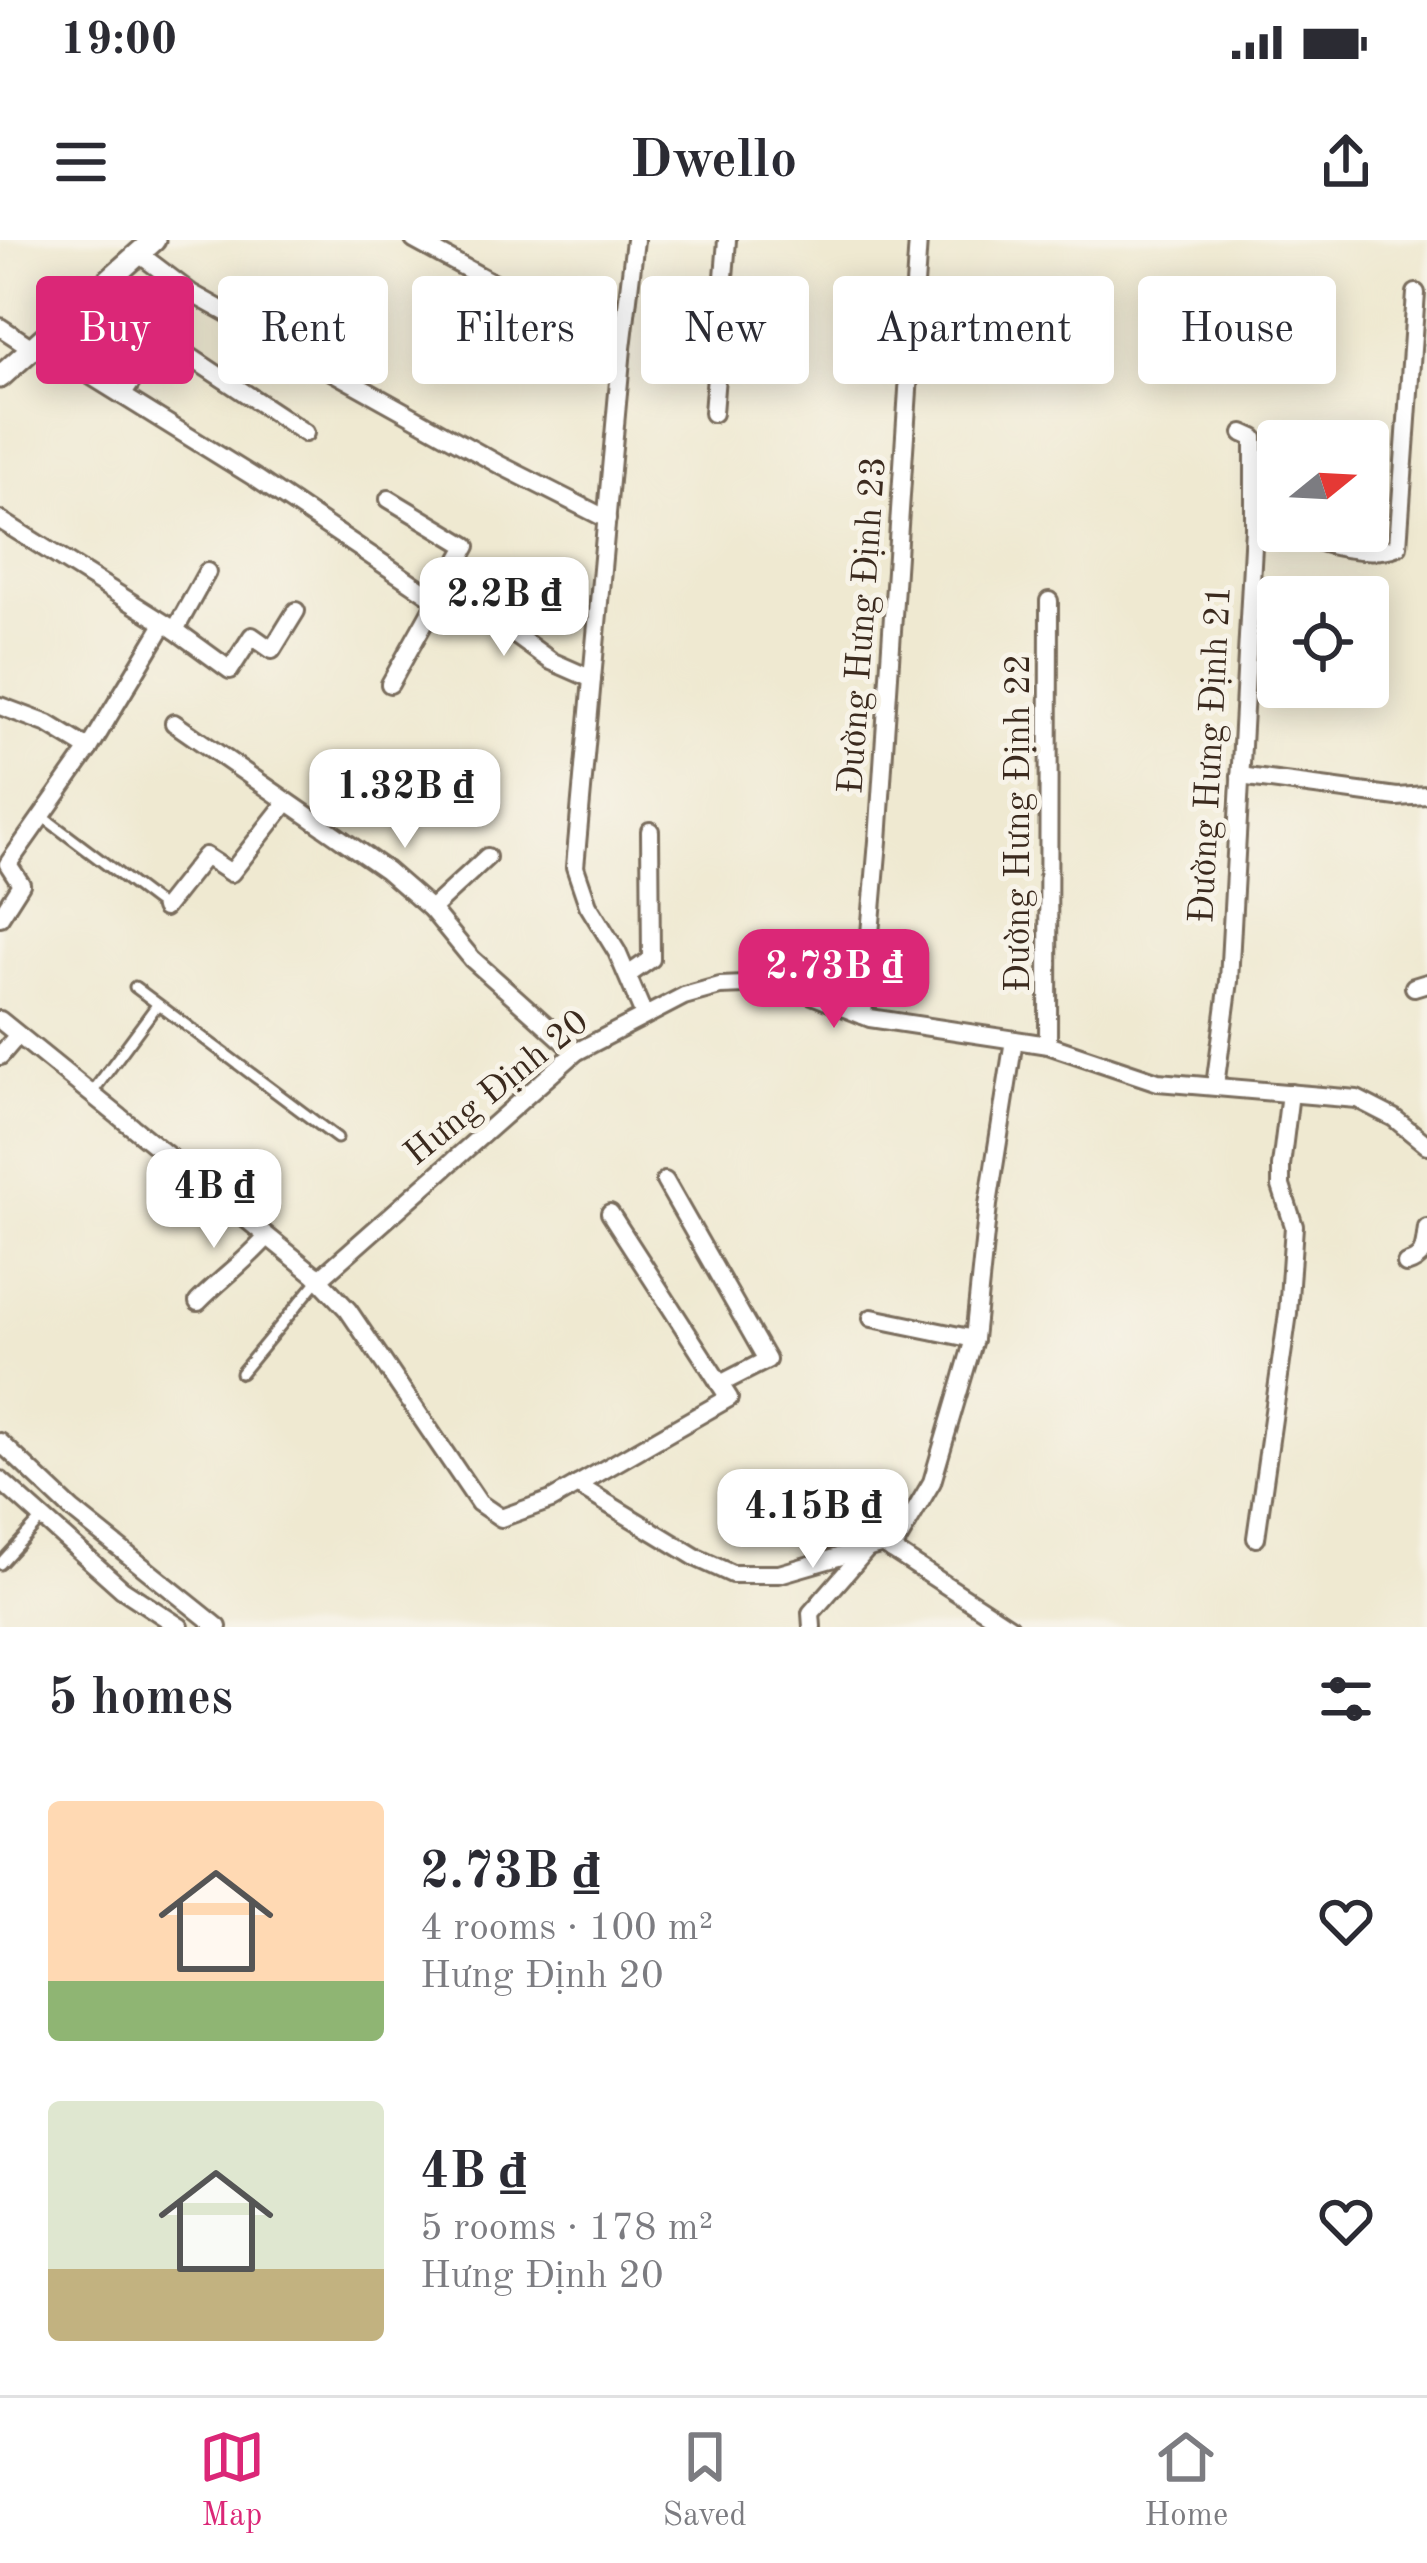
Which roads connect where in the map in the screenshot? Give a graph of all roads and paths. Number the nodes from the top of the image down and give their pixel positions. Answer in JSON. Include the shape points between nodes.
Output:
{"nodes":[{"id":1,"x":414,"y":240,"type":"edge"},
{"id":2,"x":635,"y":240,"type":"edge"},
{"id":3,"x":727,"y":240,"type":"edge"},
{"id":4,"x":919,"y":240,"type":"edge"},
{"id":5,"x":149,"y":243,"type":"edge"},
{"id":6,"x":1416,"y":293,"type":"dead end"},
{"id":7,"x":0,"y":326,"type":"edge"},
{"id":8,"x":35,"y":345,"type":"junction"},
{"id":9,"x":622,"y":348,"type":"junction"},
{"id":10,"x":0,"y":377,"type":"edge"},
{"id":11,"x":123,"y":394,"type":"junction"},
{"id":12,"x":713,"y":413,"type":"dead end"},
{"id":13,"x":305,"y":433,"type":"dead end"},
{"id":14,"x":1244,"y":433,"type":"dead end"},
{"id":15,"x":1403,"y":477,"type":"junction"},
{"id":16,"x":1427,"y":478,"type":"edge"},
{"id":17,"x":388,"y":499,"type":"dead end"},
{"id":18,"x":607,"y":518,"type":"junction"},
{"id":19,"x":0,"y":520,"type":"edge"},
{"id":20,"x":1254,"y":528,"type":"joint"},
{"id":21,"x":1389,"y":549,"type":"edge"},
{"id":22,"x":208,"y":572,"type":"dead end"},
{"id":23,"x":442,"y":592,"type":"junction"},
{"id":24,"x":1049,"y":601,"type":"dead end"},
{"id":25,"x":296,"y":611,"type":"dead end"},
{"id":26,"x":169,"y":627,"type":"junction"},
{"id":27,"x":592,"y":679,"type":"junction"},
{"id":28,"x":390,"y":684,"type":"dead end"},
{"id":29,"x":0,"y":706,"type":"edge"},
{"id":30,"x":174,"y":723,"type":"dead end"},
{"id":31,"x":89,"y":749,"type":"junction"},
{"id":32,"x":1240,"y":776,"type":"junction"},
{"id":33,"x":1427,"y":795,"type":"edge"},
{"id":34,"x":286,"y":803,"type":"junction"},
{"id":35,"x":42,"y":816,"type":"junction"},
{"id":36,"x":650,"y":832,"type":"dead end"},
{"id":37,"x":487,"y":857,"type":"dead end"},
{"id":38,"x":164,"y":908,"type":"joint"},
{"id":39,"x":431,"y":909,"type":"junction"},
{"id":40,"x":0,"y":917,"type":"edge"},
{"id":41,"x":628,"y":975,"type":"junction"},
{"id":42,"x":135,"y":987,"type":"dead end"},
{"id":43,"x":157,"y":1005,"type":"junction"},
{"id":44,"x":644,"y":1015,"type":"junction"},
{"id":45,"x":863,"y":1015,"type":"junction"},
{"id":46,"x":0,"y":1020,"type":"edge"},
{"id":47,"x":18,"y":1035,"type":"junction"},
{"id":48,"x":1014,"y":1040,"type":"junction"},
{"id":49,"x":1048,"y":1045,"type":"junction"},
{"id":50,"x":577,"y":1052,"type":"junction"},
{"id":51,"x":0,"y":1055,"type":"edge"},
{"id":52,"x":1215,"y":1086,"type":"junction"},
{"id":53,"x":1290,"y":1093,"type":"junction"},
{"id":54,"x":91,"y":1094,"type":"junction"},
{"id":55,"x":337,"y":1138,"type":"dead end"},
{"id":56,"x":1427,"y":1145,"type":"edge"},
{"id":57,"x":665,"y":1181,"type":"dead end"},
{"id":58,"x":610,"y":1213,"type":"dead end"},
{"id":59,"x":1427,"y":1228,"type":"edge"},
{"id":60,"x":267,"y":1237,"type":"junction"},
{"id":61,"x":1406,"y":1264,"type":"dead end"},
{"id":62,"x":319,"y":1280,"type":"junction"},
{"id":63,"x":198,"y":1301,"type":"dead end"},
{"id":64,"x":872,"y":1318,"type":"dead end"},
{"id":65,"x":974,"y":1339,"type":"junction"},
{"id":66,"x":241,"y":1373,"type":"dead end"},
{"id":67,"x":721,"y":1384,"type":"junction"},
{"id":68,"x":0,"y":1442,"type":"edge"},
{"id":69,"x":0,"y":1480,"type":"edge"},
{"id":70,"x":577,"y":1485,"type":"junction"},
{"id":71,"x":42,"y":1518,"type":"junction"},
{"id":72,"x":1256,"y":1538,"type":"dead end"},
{"id":73,"x":867,"y":1548,"type":"junction"},
{"id":74,"x":892,"y":1550,"type":"junction"},
{"id":75,"x":0,"y":1564,"type":"edge"},
{"id":76,"x":180,"y":1627,"type":"edge"},
{"id":77,"x":218,"y":1627,"type":"edge"},
{"id":78,"x":812,"y":1627,"type":"edge"},
{"id":79,"x":1010,"y":1627,"type":"edge"}],
"edges":[{"from":1,"to":9,"type":"street"},
{"from":2,"to":9,"type":"street"},
{"from":3,"to":12,"type":"street"},
{"from":4,"to":45,"type":"street","name":"Đường Hưng Định 23"},
{"from":5,"to":8,"type":"street"},
{"from":5,"to":18,"type":"street","via":[[191,293]]},
{"from":6,"to":15,"type":"street"},
{"from":7,"to":8,"type":"street"},
{"from":8,"to":10,"type":"street"},
{"from":8,"to":11,"type":"street"},
{"from":9,"to":18,"type":"street"},
{"from":11,"to":13,"type":"street","via":[[162,338]]},
{"from":11,"to":23,"type":"street"},
{"from":14,"to":20,"type":"street","name":"Đường Hưng Định 21","via":[[1254,438]]},
{"from":15,"to":16,"type":"street"},
{"from":15,"to":21,"type":"street","via":[[1398,546]]},
{"from":17,"to":23,"type":"street","via":[[467,546]]},
{"from":18,"to":27,"type":"street"},
{"from":19,"to":26,"type":"street"},
{"from":20,"to":32,"type":"street","name":"Đường Hưng Định 21"},
{"from":22,"to":26,"type":"street"},
{"from":23,"to":27,"type":"street"},
{"from":23,"to":28,"type":"street"},
{"from":24,"to":49,"type":"street","name":"Đường Hưng Định 22"},
{"from":25,"to":26,"type":"street","via":[[272,650],[252,636],[230,670]]},
{"from":26,"to":31,"type":"street"},
{"from":27,"to":41,"type":"street","via":[[575,867]]},
{"from":29,"to":31,"type":"street"},
{"from":30,"to":34,"type":"street"},
{"from":31,"to":35,"type":"street"},
{"from":32,"to":33,"type":"street"},
{"from":32,"to":52,"type":"street","name":"Đường Hưng Định 21"},
{"from":34,"to":38,"type":"street","via":[[231,873],[205,856]]},
{"from":34,"to":39,"type":"street"},
{"from":35,"to":38,"type":"lane"},
{"from":35,"to":40,"type":"street","via":[[8,864],[21,884]]},
{"from":36,"to":41,"type":"street","via":[[651,959]]},
{"from":37,"to":39,"type":"street"},
{"from":39,"to":50,"type":"street","via":[[472,958]]},
{"from":41,"to":44,"type":"street"},
{"from":42,"to":43,"type":"lane"},
{"from":43,"to":54,"type":"lane"},
{"from":43,"to":55,"type":"lane"},
{"from":44,"to":45,"type":"street","name":"Hưng Định 20","via":[[720,986],[772,984]]},
{"from":44,"to":50,"type":"street","name":"Hưng Định 20"},
{"from":45,"to":48,"type":"street","name":"Hưng Định 20"},
{"from":46,"to":47,"type":"street"},
{"from":47,"to":51,"type":"street"},
{"from":47,"to":54,"type":"street"},
{"from":48,"to":49,"type":"street","name":"Hưng Định 20"},
{"from":48,"to":65,"type":"street"},
{"from":49,"to":52,"type":"street","name":"Hưng Định 20","via":[[1158,1082]]},
{"from":50,"to":62,"type":"street","name":"Hưng Định 20"},
{"from":52,"to":53,"type":"street","name":"Hưng Định 20"},
{"from":53,"to":56,"type":"street","name":"Hưng Định 20","via":[[1357,1099]]},
{"from":53,"to":72,"type":"street","via":[[1281,1166],[1294,1226],[1290,1291]]},
{"from":54,"to":60,"type":"street"},
{"from":57,"to":67,"type":"street","via":[[767,1360]]},
{"from":58,"to":67,"type":"street"},
{"from":59,"to":61,"type":"street","via":[[1424,1252]]},
{"from":60,"to":62,"type":"street"},
{"from":60,"to":63,"type":"street"},
{"from":62,"to":66,"type":"lane"},
{"from":62,"to":70,"type":"street","via":[[491,1514],[518,1515]]},
{"from":64,"to":65,"type":"street"},
{"from":65,"to":74,"type":"street","via":[[932,1482]]},
{"from":67,"to":70,"type":"street","via":[[729,1398]]},
{"from":68,"to":77,"type":"street"},
{"from":69,"to":71,"type":"street"},
{"from":70,"to":73,"type":"street","via":[[732,1574],[779,1574]]},
{"from":71,"to":75,"type":"lane"},
{"from":71,"to":76,"type":"street"},
{"from":73,"to":74,"type":"street"},
{"from":73,"to":78,"type":"street","via":[[811,1613]]},
{"from":74,"to":79,"type":"street"}]}
